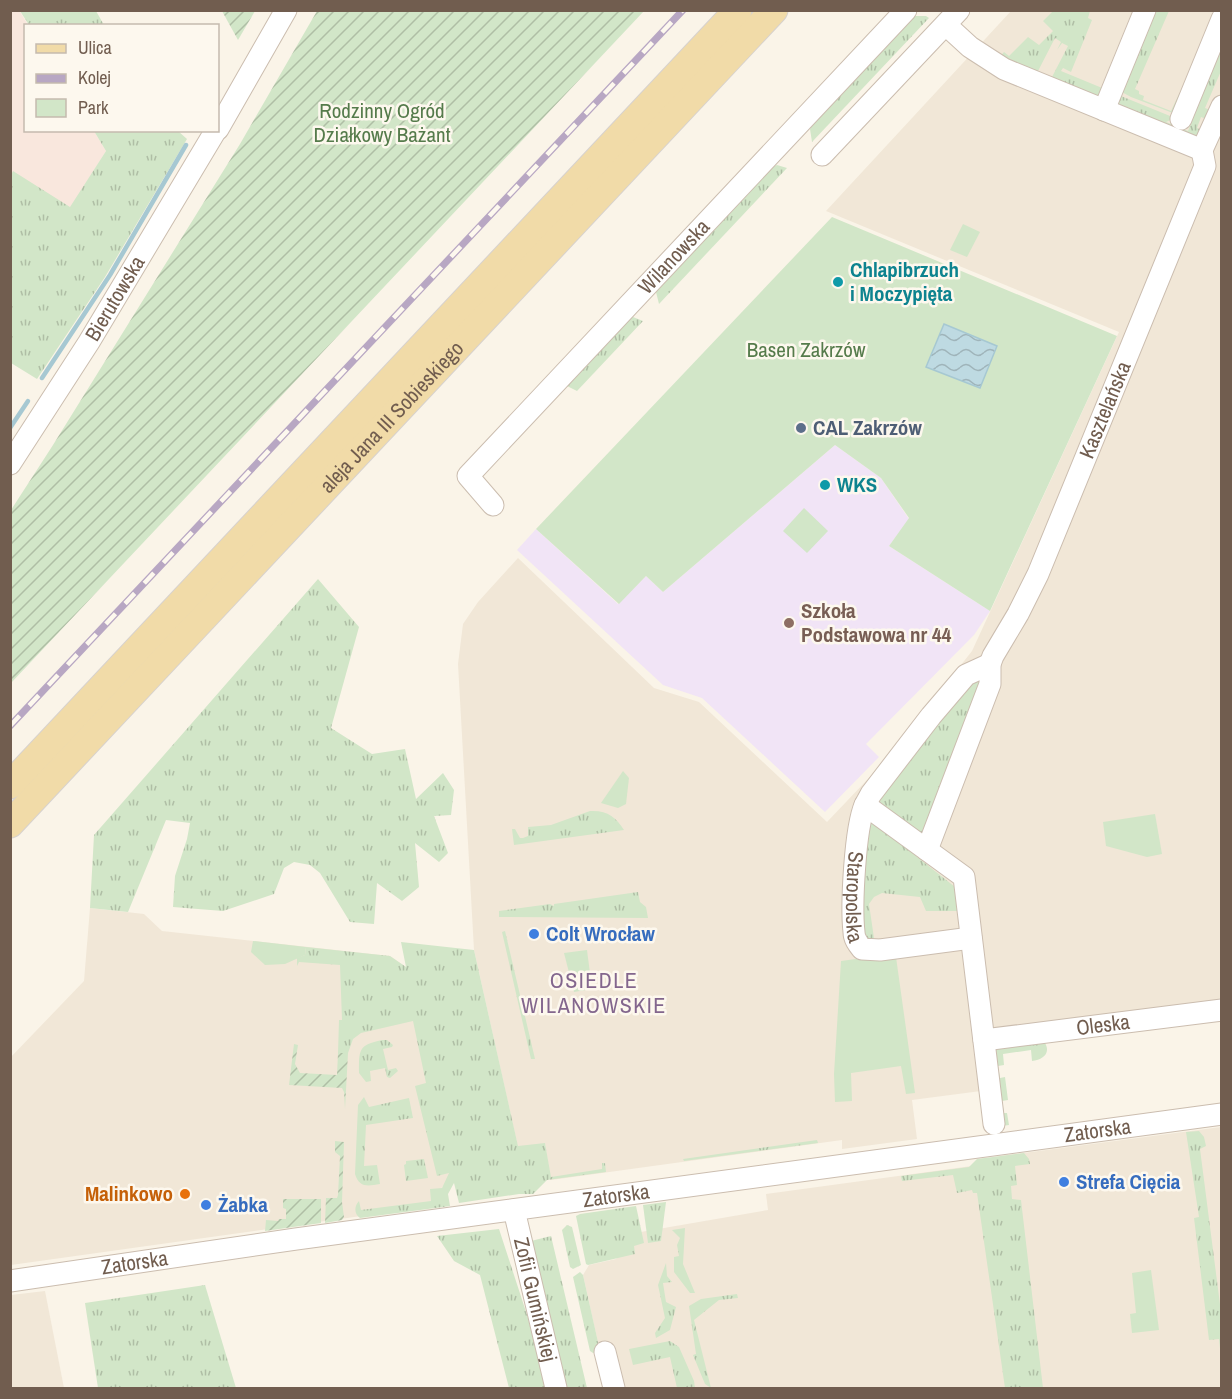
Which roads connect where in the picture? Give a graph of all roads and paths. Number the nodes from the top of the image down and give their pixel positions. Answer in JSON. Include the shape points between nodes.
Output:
{"nodes":[{"id":1,"x":286,"y":10,"type":"edge"},
{"id":2,"x":738,"y":10,"type":"edge"},
{"id":3,"x":774,"y":10,"type":"edge"},
{"id":4,"x":906,"y":10,"type":"edge"},
{"id":5,"x":1145,"y":10,"type":"edge"},
{"id":6,"x":953,"y":18,"type":"edge"},
{"id":7,"x":1221,"y":20,"type":"edge"},
{"id":8,"x":1221,"y":106,"type":"edge"},
{"id":9,"x":1104,"y":110,"type":"junction"},
{"id":10,"x":1181,"y":119,"type":"dead end"},
{"id":11,"x":219,"y":127,"type":"edge"},
{"id":12,"x":216,"y":132,"type":"edge"},
{"id":13,"x":1202,"y":150,"type":"junction"},
{"id":14,"x":822,"y":155,"type":"dead end"},
{"id":15,"x":10,"y":464,"type":"edge"},
{"id":16,"x":493,"y":505,"type":"dead end"},
{"id":17,"x":990,"y":664,"type":"junction"},
{"id":18,"x":10,"y":785,"type":"edge"},
{"id":19,"x":865,"y":805,"type":"junction"},
{"id":20,"x":10,"y":824,"type":"edge"},
{"id":21,"x":927,"y":850,"type":"junction"},
{"id":22,"x":971,"y":938,"type":"junction"},
{"id":23,"x":1221,"y":1011,"type":"edge"},
{"id":24,"x":984,"y":1040,"type":"junction"},
{"id":25,"x":1221,"y":1114,"type":"edge"},
{"id":26,"x":994,"y":1124,"type":"dead end"},
{"id":27,"x":514,"y":1210,"type":"junction"},
{"id":28,"x":10,"y":1281,"type":"edge"},
{"id":29,"x":605,"y":1352,"type":"dead end"},
{"id":30,"x":556,"y":1389,"type":"edge"},
{"id":31,"x":614,"y":1389,"type":"edge"}],
"edges":[{"from":1,"to":11,"type":"street","name":"Bierutowska"},
{"from":2,"to":18,"type":"main road","name":"aleja Jana III Sobieskiego"},
{"from":3,"to":20,"type":"main road","name":"aleja Jana III Sobieskiego"},
{"from":4,"to":16,"type":"street","name":"Wilanowska","via":[[468,476]]},
{"from":5,"to":9,"type":"street"},
{"from":6,"to":9,"type":"street","via":[[970,46],[1004,69]]},
{"from":6,"to":14,"type":"street"},
{"from":7,"to":10,"type":"street"},
{"from":8,"to":13,"type":"street","name":"Kasztelańska"},
{"from":9,"to":13,"type":"street"},
{"from":12,"to":15,"type":"street","name":"Bierutowska"},
{"from":13,"to":17,"type":"street","name":"Kasztelańska","via":[[1204,166],[1038,573]]},
{"from":17,"to":19,"type":"street","via":[[966,675]]},
{"from":17,"to":21,"type":"street","name":"Kasztelańska","via":[[990,684]]},
{"from":19,"to":21,"type":"street"},
{"from":19,"to":22,"type":"street","name":"Staropolska","via":[[854,898],[856,943],[869,950]]},
{"from":21,"to":22,"type":"street","via":[[964,877]]},
{"from":22,"to":24,"type":"street"},
{"from":23,"to":24,"type":"street","name":"Oleska"},
{"from":24,"to":26,"type":"street"},
{"from":25,"to":27,"type":"street","name":"Zatorska"},
{"from":27,"to":28,"type":"street","name":"Zatorska"},
{"from":27,"to":30,"type":"street","name":"Zofii Gumińskiej"},
{"from":29,"to":31,"type":"street"}]}
